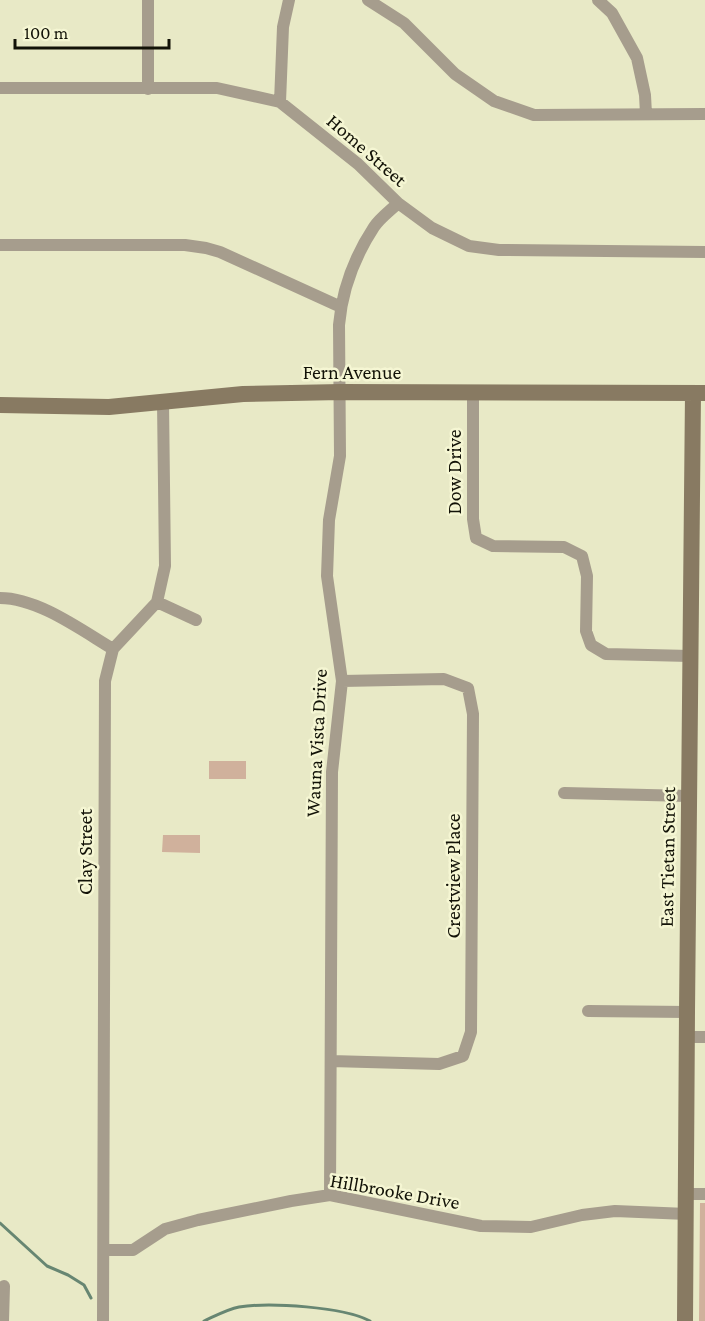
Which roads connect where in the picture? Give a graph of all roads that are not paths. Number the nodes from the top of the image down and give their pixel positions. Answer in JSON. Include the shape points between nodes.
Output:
{"nodes":[{"id":1,"x":148,"y":0,"type":"edge"},
{"id":2,"x":289,"y":0,"type":"edge"},
{"id":3,"x":368,"y":0,"type":"edge"},
{"id":4,"x":598,"y":0,"type":"edge"},
{"id":5,"x":0,"y":88,"type":"edge"},
{"id":6,"x":148,"y":89,"type":"junction"},
{"id":7,"x":280,"y":102,"type":"junction"},
{"id":8,"x":645,"y":114,"type":"junction"},
{"id":9,"x":705,"y":114,"type":"edge"},
{"id":10,"x":398,"y":203,"type":"junction"},
{"id":11,"x":0,"y":245,"type":"edge"},
{"id":12,"x":705,"y":252,"type":"edge"},
{"id":13,"x":341,"y":307,"type":"junction"},
{"id":14,"x":341,"y":392,"type":"junction"},
{"id":15,"x":473,"y":392,"type":"junction"},
{"id":16,"x":699,"y":393,"type":"edge"},
{"id":17,"x":163,"y":402,"type":"junction"},
{"id":18,"x":0,"y":405,"type":"edge"},
{"id":19,"x":0,"y":598,"type":"edge"},
{"id":20,"x":157,"y":602,"type":"junction"},
{"id":21,"x":196,"y":620,"type":"dead end"},
{"id":22,"x":113,"y":649,"type":"junction"},
{"id":23,"x":690,"y":656,"type":"junction"},
{"id":24,"x":342,"y":681,"type":"junction"},
{"id":25,"x":564,"y":793,"type":"dead end"},
{"id":26,"x":689,"y":796,"type":"junction"},
{"id":27,"x":588,"y":1011,"type":"dead end"},
{"id":28,"x":687,"y":1012,"type":"junction"},
{"id":29,"x":687,"y":1037,"type":"junction"},
{"id":30,"x":705,"y":1037,"type":"edge"},
{"id":31,"x":331,"y":1061,"type":"junction"},
{"id":32,"x":687,"y":1194,"type":"junction"},
{"id":33,"x":705,"y":1194,"type":"edge"},
{"id":34,"x":330,"y":1195,"type":"junction"},
{"id":35,"x":687,"y":1214,"type":"junction"},
{"id":36,"x":104,"y":1250,"type":"junction"},
{"id":37,"x":4,"y":1286,"type":"dead end"},
{"id":38,"x":3,"y":1321,"type":"edge"},
{"id":39,"x":103,"y":1321,"type":"edge"},
{"id":40,"x":686,"y":1321,"type":"edge"}],
"edges":[{"from":1,"to":6,"type":"street"},
{"from":2,"to":7,"type":"street","via":[[283,27]]},
{"from":3,"to":8,"type":"street","via":[[404,23],[455,74],[494,101],[534,115]]},
{"from":4,"to":8,"type":"street","via":[[612,13],[637,58]]},
{"from":5,"to":6,"type":"street","name":"Home Street"},
{"from":6,"to":7,"type":"street","name":"Home Street","via":[[217,88]]},
{"from":7,"to":10,"type":"street","name":"Home Street","via":[[358,164]]},
{"from":8,"to":9,"type":"street"},
{"from":10,"to":12,"type":"street","name":"Home Street","via":[[432,228],[469,246],[499,250]]},
{"from":10,"to":13,"type":"street","name":"Wauna Vista Drive","via":[[375,225],[356,260]]},
{"from":11,"to":13,"type":"street","via":[[206,248]]},
{"from":13,"to":14,"type":"street","name":"Wauna Vista Drive"},
{"from":14,"to":15,"type":"main road","name":"Fern Avenue"},
{"from":14,"to":17,"type":"main road","name":"Fern Avenue","via":[[243,394]]},
{"from":14,"to":24,"type":"street","name":"Wauna Vista Drive","via":[[340,456],[328,520],[327,576]]},
{"from":15,"to":16,"type":"main road","name":"Fern Avenue"},
{"from":15,"to":23,"type":"street","name":"Dow Drive","via":[[472,519],[476,538],[493,546],[564,547],[582,556],[587,576],[586,631],[591,645],[606,654]]},
{"from":16,"to":23,"type":"main road","name":"East Tietan Street"},
{"from":17,"to":18,"type":"main road","name":"Fern Avenue","via":[[109,407]]},
{"from":17,"to":20,"type":"street","via":[[165,566]]},
{"from":19,"to":22,"type":"street","via":[[40,606]]},
{"from":20,"to":21,"type":"street"},
{"from":20,"to":22,"type":"street","name":"Clay Street"},
{"from":22,"to":36,"type":"street","name":"Clay Street","via":[[105,681]]},
{"from":23,"to":26,"type":"main road","name":"East Tietan Street"},
{"from":24,"to":31,"type":"street","name":"Wauna Vista Drive","via":[[332,772]]},
{"from":24,"to":31,"type":"street","name":"Crestview Place","via":[[444,679],[468,688],[473,714],[471,1032],[463,1056],[439,1064]]},
{"from":25,"to":26,"type":"street"},
{"from":26,"to":28,"type":"main road","name":"East Tietan Street"},
{"from":27,"to":28,"type":"street"},
{"from":28,"to":29,"type":"main road","name":"East Tietan Street"},
{"from":29,"to":30,"type":"street"},
{"from":29,"to":32,"type":"main road","name":"East Tietan Street"},
{"from":31,"to":34,"type":"street","name":"Wauna Vista Drive"},
{"from":32,"to":33,"type":"street"},
{"from":32,"to":35,"type":"main road","name":"East Tietan Street"},
{"from":34,"to":35,"type":"street","name":"Hillbrooke Drive","via":[[482,1226],[531,1227],[615,1211]]},
{"from":34,"to":36,"type":"street","name":"Hillbrooke Drive","via":[[198,1220],[165,1229],[133,1250]]},
{"from":35,"to":40,"type":"main road","name":"East Tietan Street"},
{"from":36,"to":39,"type":"street","name":"Clay Street"},
{"from":37,"to":38,"type":"street"}]}
